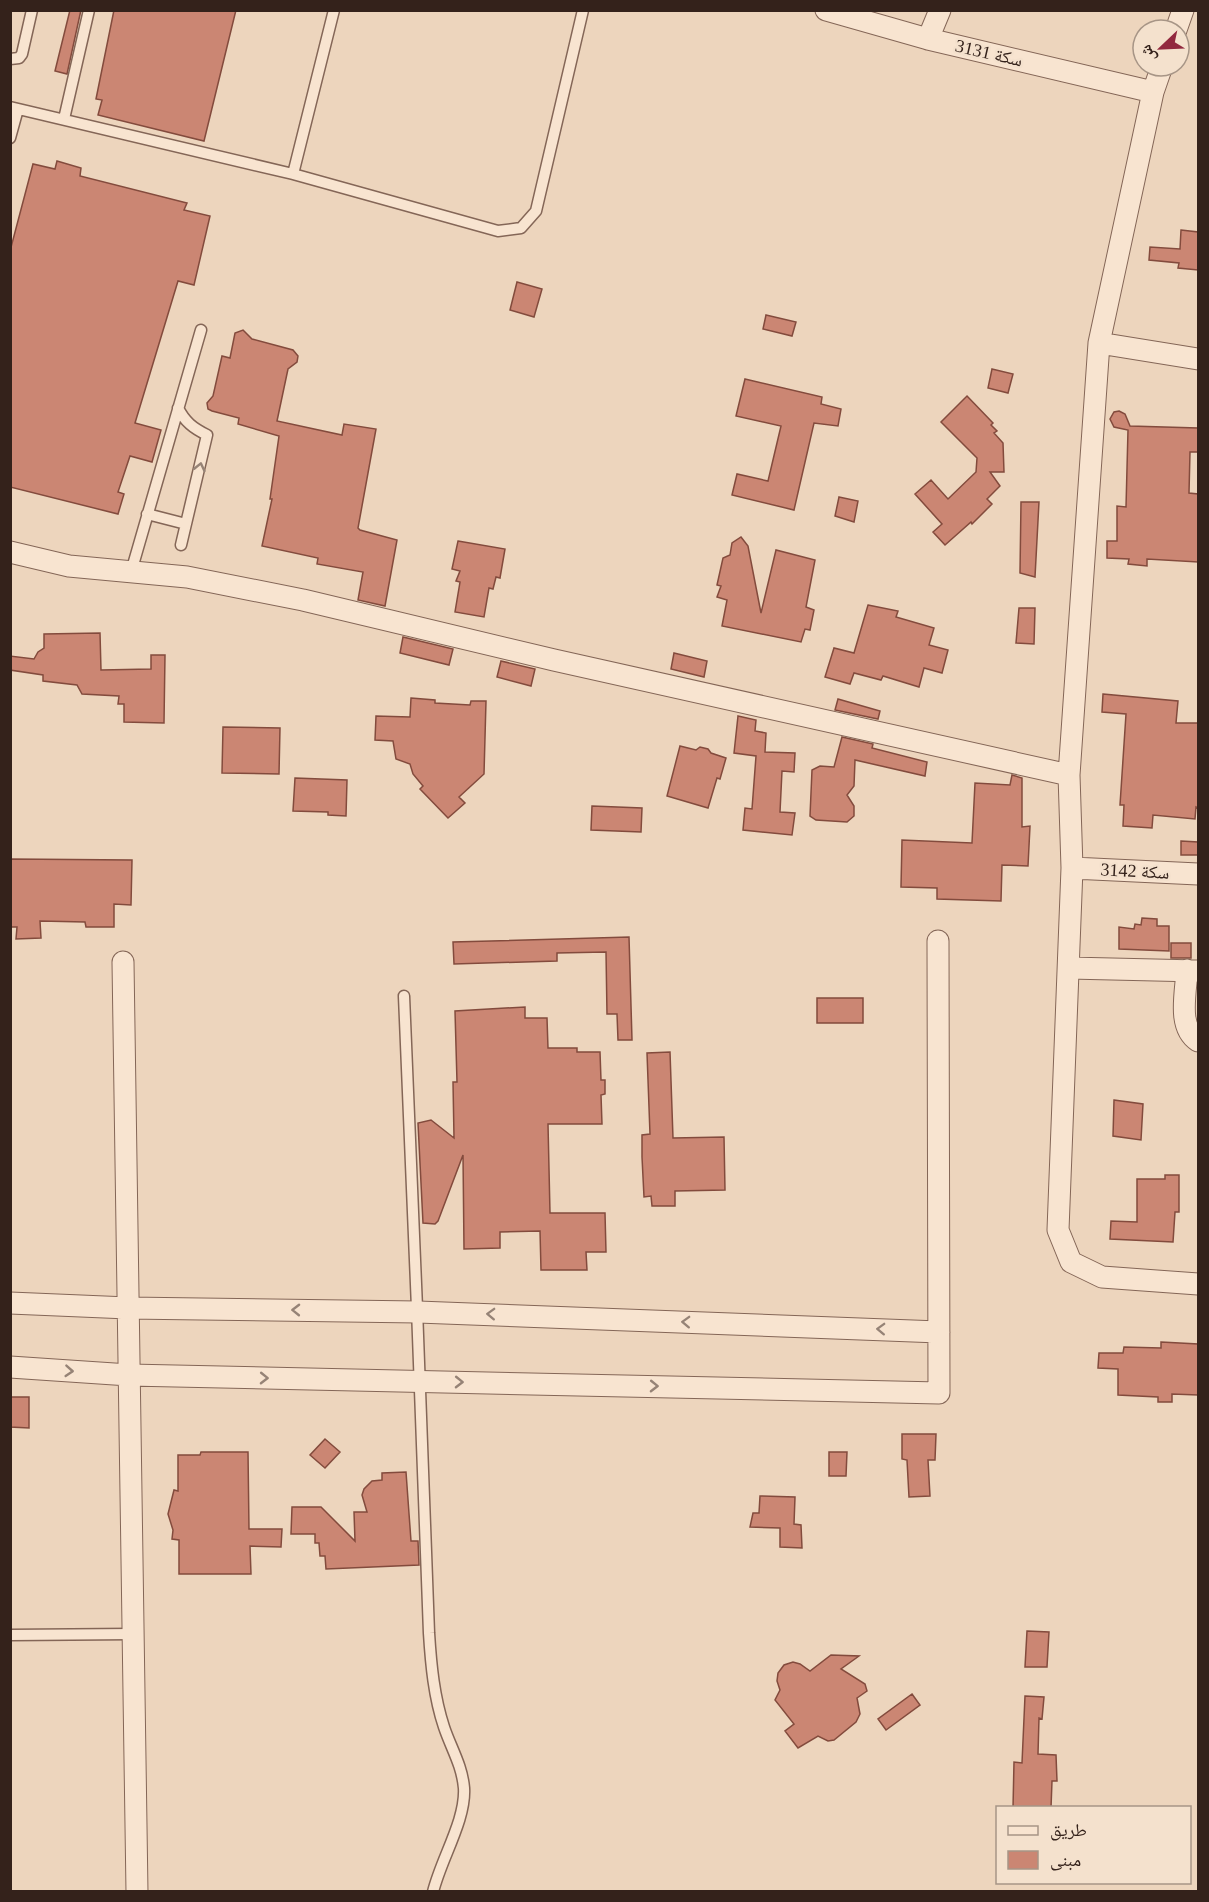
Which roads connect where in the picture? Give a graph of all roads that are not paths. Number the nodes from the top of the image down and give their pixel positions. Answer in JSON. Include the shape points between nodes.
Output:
{"nodes":[{"id":1,"x":32,"y":10,"type":"edge"},
{"id":2,"x":89,"y":10,"type":"edge"},
{"id":3,"x":334,"y":10,"type":"edge"},
{"id":4,"x":583,"y":10,"type":"edge"},
{"id":5,"x":826,"y":10,"type":"edge"},
{"id":6,"x":940,"y":10,"type":"edge"},
{"id":7,"x":928,"y":39,"type":"junction"},
{"id":8,"x":10,"y":59,"type":"edge"},
{"id":9,"x":1158,"y":78,"type":"edge"},
{"id":10,"x":1153,"y":92,"type":"junction"},
{"id":11,"x":14,"y":108,"type":"edge"},
{"id":12,"x":64,"y":119,"type":"junction"},
{"id":13,"x":10,"y":138,"type":"edge"},
{"id":14,"x":293,"y":174,"type":"junction"},
{"id":15,"x":201,"y":330,"type":"dead end"},
{"id":16,"x":1099,"y":343,"type":"junction"},
{"id":17,"x":1198,"y":359,"type":"edge"},
{"id":18,"x":178,"y":408,"type":"junction"},
{"id":19,"x":147,"y":514,"type":"junction"},
{"id":20,"x":186,"y":524,"type":"junction"},
{"id":21,"x":181,"y":545,"type":"dead end"},
{"id":22,"x":10,"y":552,"type":"edge"},
{"id":23,"x":131,"y":572,"type":"junction"},
{"id":24,"x":1070,"y":775,"type":"junction"},
{"id":25,"x":1072,"y":868,"type":"junction"},
{"id":26,"x":1198,"y":874,"type":"edge"},
{"id":27,"x":938,"y":941,"type":"dead end"},
{"id":28,"x":123,"y":962,"type":"dead end"},
{"id":29,"x":1069,"y":968,"type":"junction"},
{"id":30,"x":1193,"y":971,"type":"edge"},
{"id":31,"x":404,"y":996,"type":"dead end"},
{"id":32,"x":1198,"y":1041,"type":"edge"},
{"id":33,"x":1198,"y":1284,"type":"edge"},
{"id":34,"x":10,"y":1303,"type":"edge"},
{"id":35,"x":128,"y":1308,"type":"junction"},
{"id":36,"x":418,"y":1311,"type":"junction"},
{"id":37,"x":939,"y":1332,"type":"junction"},
{"id":38,"x":10,"y":1367,"type":"edge"},
{"id":39,"x":129,"y":1375,"type":"junction"},
{"id":40,"x":421,"y":1381,"type":"junction"},
{"id":41,"x":134,"y":1634,"type":"junction"},
{"id":42,"x":10,"y":1635,"type":"edge"},
{"id":43,"x":137,"y":1892,"type":"edge"},
{"id":44,"x":433,"y":1892,"type":"edge"}],
"edges":[{"from":1,"to":8,"type":"lane","via":[[22,54]]},
{"from":2,"to":12,"type":"lane"},
{"from":3,"to":14,"type":"lane"},
{"from":4,"to":14,"type":"lane","via":[[536,211],[521,228],[498,231]]},
{"from":5,"to":7,"type":"street","name":"سكة 3131"},
{"from":6,"to":7,"type":"street"},
{"from":7,"to":10,"type":"street","name":"سكة 3131"},
{"from":9,"to":10,"type":"street"},
{"from":10,"to":16,"type":"street"},
{"from":11,"to":12,"type":"lane"},
{"from":11,"to":13,"type":"lane"},
{"from":12,"to":14,"type":"lane"},
{"from":15,"to":18,"type":"lane"},
{"from":16,"to":17,"type":"street"},
{"from":16,"to":24,"type":"street"},
{"from":18,"to":19,"type":"lane"},
{"from":20,"to":18,"type":"lane","one_way":true,"via":[[207,435],[184,420]]},
{"from":19,"to":20,"type":"lane"},
{"from":19,"to":23,"type":"lane"},
{"from":20,"to":21,"type":"lane"},
{"from":22,"to":23,"type":"street","via":[[69,566]]},
{"from":23,"to":24,"type":"street","via":[[187,577],[303,600]]},
{"from":24,"to":25,"type":"street"},
{"from":25,"to":26,"type":"street","name":"سكة 3142"},
{"from":25,"to":29,"type":"street"},
{"from":27,"to":37,"type":"street"},
{"from":28,"to":35,"type":"street"},
{"from":29,"to":30,"type":"street"},
{"from":29,"to":33,"type":"street","via":[[1058,1230],[1071,1262],[1102,1277]]},
{"from":30,"to":32,"type":"street","via":[[1185,1023]]},
{"from":31,"to":36,"type":"lane"},
{"from":34,"to":35,"type":"street"},
{"from":36,"to":35,"type":"street","one_way":true},
{"from":35,"to":39,"type":"street"},
{"from":37,"to":36,"type":"street","one_way":true},
{"from":36,"to":40,"type":"lane"},
{"from":40,"to":37,"type":"street","one_way":true,"via":[[939,1393]]},
{"from":38,"to":39,"type":"street","one_way":true},
{"from":39,"to":40,"type":"street","one_way":true},
{"from":39,"to":41,"type":"street"},
{"from":40,"to":44,"type":"lane","via":[[431,1670],[464,1790],[457,1829]]},
{"from":41,"to":42,"type":"lane"},
{"from":41,"to":43,"type":"street"}]}
